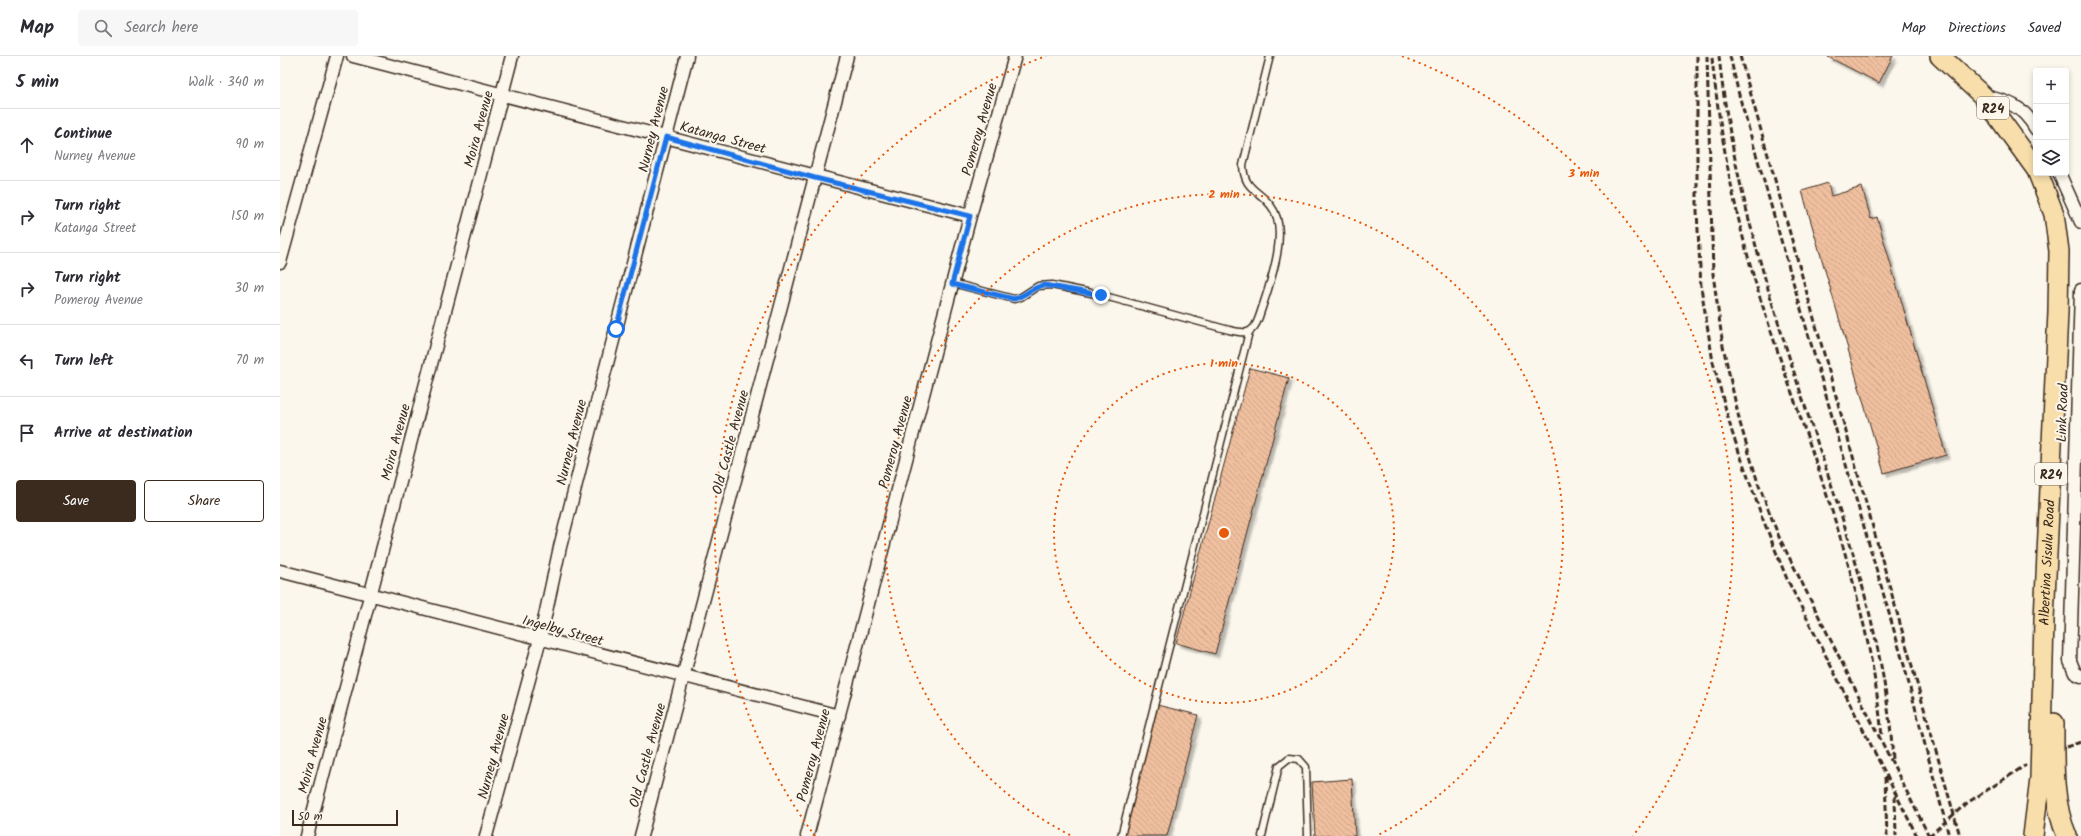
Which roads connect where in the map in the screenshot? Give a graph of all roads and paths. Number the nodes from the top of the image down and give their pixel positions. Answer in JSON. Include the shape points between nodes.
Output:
{"nodes":[{"id":1,"x":337,"y":56,"type":"edge"},
{"id":2,"x":353,"y":56,"type":"edge"},
{"id":3,"x":512,"y":56,"type":"edge"},
{"id":4,"x":687,"y":56,"type":"edge"},
{"id":5,"x":847,"y":56,"type":"edge"},
{"id":6,"x":1015,"y":56,"type":"edge"},
{"id":7,"x":1270,"y":56,"type":"edge"},
{"id":8,"x":1940,"y":56,"type":"edge"},
{"id":9,"x":502,"y":94,"type":"junction"},
{"id":10,"x":1983,"y":96,"type":"junction"},
{"id":11,"x":2033,"y":125,"type":"edge"},
{"id":12,"x":666,"y":137,"type":"junction"},
{"id":13,"x":2033,"y":165,"type":"edge"},
{"id":14,"x":2039,"y":176,"type":"edge"},
{"id":15,"x":2061,"y":176,"type":"edge"},
{"id":16,"x":815,"y":178,"type":"junction"},
{"id":17,"x":970,"y":216,"type":"junction"},
{"id":18,"x":2081,"y":222,"type":"edge"},
{"id":19,"x":280,"y":262,"type":"edge"},
{"id":20,"x":952,"y":284,"type":"junction"},
{"id":21,"x":2081,"y":290,"type":"edge"},
{"id":22,"x":2058,"y":312,"type":"junction"},
{"id":23,"x":2081,"y":313,"type":"edge"},
{"id":24,"x":1250,"y":332,"type":"junction"},
{"id":25,"x":280,"y":571,"type":"edge"},
{"id":26,"x":370,"y":594,"type":"junction"},
{"id":27,"x":2044,"y":620,"type":"junction"},
{"id":28,"x":540,"y":639,"type":"junction"},
{"id":29,"x":2081,"y":676,"type":"edge"},
{"id":30,"x":683,"y":677,"type":"junction"},
{"id":31,"x":839,"y":716,"type":"junction"},
{"id":32,"x":307,"y":836,"type":"edge"},
{"id":33,"x":486,"y":836,"type":"edge"},
{"id":34,"x":642,"y":836,"type":"edge"},
{"id":35,"x":807,"y":836,"type":"edge"},
{"id":36,"x":1120,"y":836,"type":"edge"},
{"id":37,"x":1262,"y":836,"type":"edge"},
{"id":38,"x":1308,"y":836,"type":"edge"},
{"id":39,"x":2033,"y":836,"type":"edge"},
{"id":40,"x":2067,"y":836,"type":"edge"}],
"edges":[{"from":1,"to":19,"type":"street"},
{"from":2,"to":9,"type":"street","name":"Katanga Street"},
{"from":3,"to":9,"type":"street","name":"Moira Avenue"},
{"from":4,"to":12,"type":"street","name":"Nurney Avenue"},
{"from":5,"to":16,"type":"street","name":"Old Castle Avenue"},
{"from":6,"to":17,"type":"street","name":"Pomeroy Avenue"},
{"from":7,"to":24,"type":"lane","via":[[1243,173],[1250,187],[1271,206],[1279,221],[1280,231],[1259,317],[1256,326]]},
{"from":8,"to":10,"type":"main road","number":"R24"},
{"from":9,"to":12,"type":"street","name":"Katanga Street"},
{"from":9,"to":26,"type":"street","name":"Moira Avenue"},
{"from":10,"to":11,"type":"street","via":[[2011,102]]},
{"from":10,"to":13,"type":"main road","number":"R24"},
{"from":12,"to":16,"type":"street","name":"Katanga Street"},
{"from":12,"to":28,"type":"street","name":"Nurney Avenue","via":[[582,459]]},
{"from":14,"to":22,"type":"main road","name":"Albertina Sisulu Road","number":"R24","via":[[2054,214],[2058,240]]},
{"from":15,"to":18,"type":"street"},
{"from":16,"to":17,"type":"street","name":"Katanga Street"},
{"from":16,"to":30,"type":"street","name":"Old Castle Avenue"},
{"from":17,"to":20,"type":"street","name":"Pomeroy Avenue"},
{"from":20,"to":24,"type":"lane","via":[[1014,299],[1038,286],[1052,285],[1101,295],[1229,330]]},
{"from":20,"to":31,"type":"street","name":"Pomeroy Avenue"},
{"from":21,"to":23,"type":"street","name":"Link Road"},
{"from":22,"to":23,"type":"street"},
{"from":22,"to":27,"type":"main road","name":"Albertina Sisulu Road","number":"R24"},
{"from":23,"to":29,"type":"street","name":"Link Road","via":[[2070,661],[2075,673]]},
{"from":24,"to":36,"type":"lane"},
{"from":25,"to":26,"type":"street","name":"Ingelby Street"},
{"from":26,"to":28,"type":"street","name":"Ingelby Street"},
{"from":26,"to":32,"type":"street","name":"Moira Avenue"},
{"from":27,"to":39,"type":"main road","name":"Albertina Sisulu Road","number":"R24","via":[[2040,778]]},
{"from":27,"to":40,"type":"main road","via":[[2054,707],[2056,791],[2060,816]]},
{"from":28,"to":30,"type":"street","name":"Ingelby Street"},
{"from":28,"to":33,"type":"street","name":"Nurney Avenue"},
{"from":30,"to":31,"type":"street","name":"Ingelby Street"},
{"from":30,"to":34,"type":"street","name":"Old Castle Avenue"},
{"from":31,"to":35,"type":"street","name":"Pomeroy Avenue"},
{"from":37,"to":38,"type":"lane","via":[[1278,766],[1289,758],[1299,759],[1306,766]]}]}
